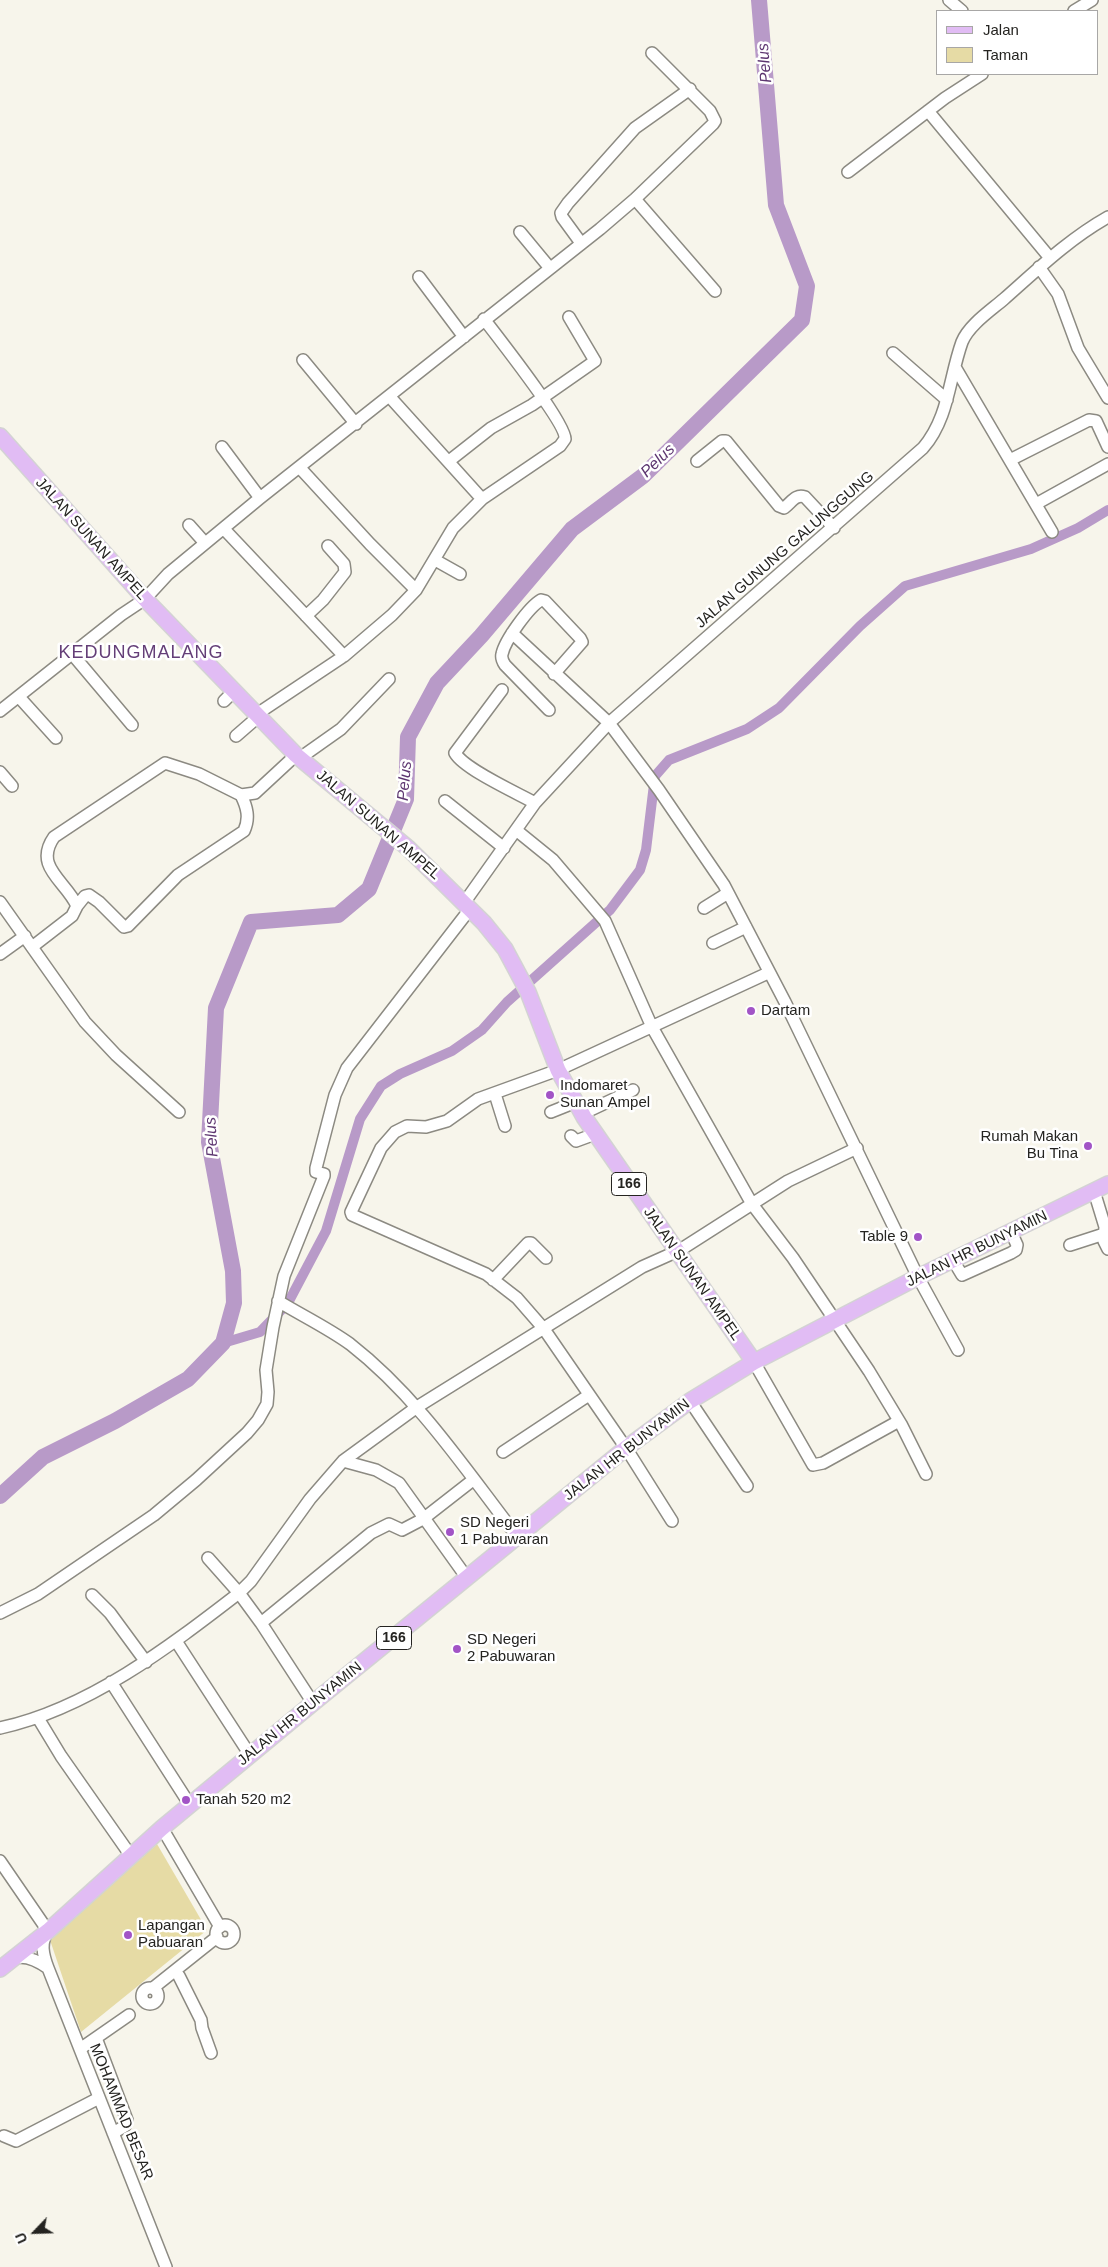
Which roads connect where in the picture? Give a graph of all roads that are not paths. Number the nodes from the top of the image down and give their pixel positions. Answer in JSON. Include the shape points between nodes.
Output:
{"nodes":[{"id":1,"x":948,"y":0,"type":"edge"},
{"id":2,"x":1092,"y":0,"type":"edge"},
{"id":3,"x":961,"y":10,"type":"edge"},
{"id":4,"x":1076,"y":10,"type":"edge"},
{"id":5,"x":652,"y":53,"type":"dead end"},
{"id":6,"x":981,"y":75,"type":"edge"},
{"id":7,"x":690,"y":89,"type":"junction"},
{"id":8,"x":928,"y":111,"type":"junction"},
{"id":9,"x":848,"y":172,"type":"dead end"},
{"id":10,"x":635,"y":199,"type":"junction"},
{"id":11,"x":1108,"y":216,"type":"edge"},
{"id":12,"x":520,"y":232,"type":"dead end"},
{"id":13,"x":582,"y":243,"type":"junction"},
{"id":14,"x":1050,"y":258,"type":"junction"},
{"id":15,"x":1039,"y":267,"type":"junction"},
{"id":16,"x":549,"y":268,"type":"junction"},
{"id":17,"x":419,"y":276,"type":"dead end"},
{"id":18,"x":715,"y":291,"type":"dead end"},
{"id":19,"x":569,"y":316,"type":"dead end"},
{"id":20,"x":484,"y":319,"type":"junction"},
{"id":21,"x":464,"y":337,"type":"junction"},
{"id":22,"x":893,"y":353,"type":"dead end"},
{"id":23,"x":303,"y":360,"type":"dead end"},
{"id":24,"x":955,"y":367,"type":"junction"},
{"id":25,"x":389,"y":396,"type":"junction"},
{"id":26,"x":542,"y":398,"type":"junction"},
{"id":27,"x":1108,"y":398,"type":"edge"},
{"id":28,"x":947,"y":400,"type":"junction"},
{"id":29,"x":356,"y":424,"type":"junction"},
{"id":30,"x":0,"y":436,"type":"edge"},
{"id":31,"x":222,"y":447,"type":"dead end"},
{"id":32,"x":1108,"y":447,"type":"edge"},
{"id":33,"x":1010,"y":460,"type":"junction"},
{"id":34,"x":449,"y":461,"type":"junction"},
{"id":35,"x":698,"y":461,"type":"dead end"},
{"id":36,"x":1108,"y":464,"type":"edge"},
{"id":37,"x":300,"y":468,"type":"junction"},
{"id":38,"x":260,"y":498,"type":"junction"},
{"id":39,"x":482,"y":500,"type":"junction"},
{"id":40,"x":1036,"y":504,"type":"junction"},
{"id":41,"x":189,"y":526,"type":"dead end"},
{"id":42,"x":834,"y":528,"type":"junction"},
{"id":43,"x":224,"y":529,"type":"junction"},
{"id":44,"x":1052,"y":532,"type":"dead end"},
{"id":45,"x":205,"y":543,"type":"junction"},
{"id":46,"x":328,"y":546,"type":"dead end"},
{"id":47,"x":435,"y":560,"type":"junction"},
{"id":48,"x":460,"y":574,"type":"dead end"},
{"id":49,"x":416,"y":590,"type":"junction"},
{"id":50,"x":145,"y":599,"type":"junction"},
{"id":51,"x":306,"y":616,"type":"junction"},
{"id":52,"x":512,"y":633,"type":"junction"},
{"id":53,"x":73,"y":655,"type":"junction"},
{"id":54,"x":344,"y":656,"type":"junction"},
{"id":55,"x":554,"y":674,"type":"junction"},
{"id":56,"x":388,"y":679,"type":"dead end"},
{"id":57,"x":502,"y":690,"type":"dead end"},
{"id":58,"x":19,"y":697,"type":"junction"},
{"id":59,"x":549,"y":710,"type":"dead end"},
{"id":60,"x":0,"y":711,"type":"edge"},
{"id":61,"x":258,"y":715,"type":"junction"},
{"id":62,"x":609,"y":723,"type":"junction"},
{"id":63,"x":132,"y":725,"type":"dead end"},
{"id":64,"x":236,"y":736,"type":"dead end"},
{"id":65,"x":56,"y":738,"type":"dead end"},
{"id":66,"x":298,"y":756,"type":"junction"},
{"id":67,"x":0,"y":772,"type":"edge"},
{"id":68,"x":12,"y":786,"type":"dead end"},
{"id":69,"x":241,"y":795,"type":"junction"},
{"id":70,"x":445,"y":801,"type":"dead end"},
{"id":71,"x":535,"y":803,"type":"junction"},
{"id":72,"x":516,"y":830,"type":"junction"},
{"id":73,"x":504,"y":848,"type":"junction"},
{"id":74,"x":728,"y":893,"type":"junction"},
{"id":75,"x":0,"y":902,"type":"edge"},
{"id":76,"x":77,"y":906,"type":"junction"},
{"id":77,"x":467,"y":906,"type":"junction"},
{"id":78,"x":704,"y":908,"type":"dead end"},
{"id":79,"x":746,"y":928,"type":"junction"},
{"id":80,"x":25,"y":936,"type":"junction"},
{"id":81,"x":713,"y":943,"type":"dead end"},
{"id":82,"x":32,"y":946,"type":"junction"},
{"id":83,"x":0,"y":954,"type":"edge"},
{"id":84,"x":768,"y":973,"type":"junction"},
{"id":85,"x":652,"y":1027,"type":"junction"},
{"id":86,"x":558,"y":1070,"type":"junction"},
{"id":87,"x":633,"y":1090,"type":"dead end"},
{"id":88,"x":494,"y":1094,"type":"junction"},
{"id":89,"x":579,"y":1108,"type":"junction"},
{"id":90,"x":179,"y":1112,"type":"dead end"},
{"id":91,"x":551,"y":1112,"type":"dead end"},
{"id":92,"x":505,"y":1126,"type":"dead end"},
{"id":93,"x":595,"y":1134,"type":"junction"},
{"id":94,"x":571,"y":1136,"type":"dead end"},
{"id":95,"x":857,"y":1148,"type":"junction"},
{"id":96,"x":1108,"y":1184,"type":"edge"},
{"id":97,"x":1094,"y":1191,"type":"junction"},
{"id":98,"x":752,"y":1204,"type":"junction"},
{"id":99,"x":1104,"y":1234,"type":"junction"},
{"id":100,"x":1070,"y":1245,"type":"dead end"},
{"id":101,"x":1108,"y":1249,"type":"edge"},
{"id":102,"x":677,"y":1251,"type":"junction"},
{"id":103,"x":546,"y":1258,"type":"dead end"},
{"id":104,"x":918,"y":1277,"type":"junction"},
{"id":105,"x":493,"y":1280,"type":"junction"},
{"id":106,"x":278,"y":1301,"type":"junction"},
{"id":107,"x":836,"y":1321,"type":"junction"},
{"id":108,"x":544,"y":1329,"type":"junction"},
{"id":109,"x":958,"y":1350,"type":"dead end"},
{"id":110,"x":754,"y":1362,"type":"junction"},
{"id":111,"x":588,"y":1395,"type":"junction"},
{"id":112,"x":690,"y":1401,"type":"junction"},
{"id":113,"x":417,"y":1407,"type":"junction"},
{"id":114,"x":899,"y":1421,"type":"junction"},
{"id":115,"x":626,"y":1448,"type":"junction"},
{"id":116,"x":503,"y":1452,"type":"dead end"},
{"id":117,"x":343,"y":1461,"type":"junction"},
{"id":118,"x":926,"y":1474,"type":"dead end"},
{"id":119,"x":473,"y":1480,"type":"junction"},
{"id":120,"x":747,"y":1486,"type":"dead end"},
{"id":121,"x":423,"y":1519,"type":"junction"},
{"id":122,"x":672,"y":1521,"type":"dead end"},
{"id":123,"x":517,"y":1536,"type":"junction"},
{"id":124,"x":208,"y":1558,"type":"dead end"},
{"id":125,"x":467,"y":1578,"type":"junction"},
{"id":126,"x":239,"y":1593,"type":"junction"},
{"id":127,"x":92,"y":1595,"type":"dead end"},
{"id":128,"x":0,"y":1613,"type":"edge"},
{"id":129,"x":261,"y":1623,"type":"junction"},
{"id":130,"x":176,"y":1641,"type":"junction"},
{"id":131,"x":146,"y":1662,"type":"junction"},
{"id":132,"x":111,"y":1682,"type":"junction"},
{"id":133,"x":313,"y":1703,"type":"junction"},
{"id":134,"x":38,"y":1718,"type":"junction"},
{"id":135,"x":0,"y":1728,"type":"edge"},
{"id":136,"x":250,"y":1755,"type":"junction"},
{"id":137,"x":190,"y":1805,"type":"junction"},
{"id":138,"x":162,"y":1828,"type":"junction"},
{"id":139,"x":132,"y":1856,"type":"junction"},
{"id":140,"x":0,"y":1861,"type":"edge"},
{"id":141,"x":48,"y":1930,"type":"junction"},
{"id":142,"x":219,"y":1935,"type":"junction"},
{"id":143,"x":4,"y":1965,"type":"edge"},
{"id":144,"x":48,"y":1968,"type":"junction"},
{"id":145,"x":179,"y":1976,"type":"junction"},
{"id":146,"x":129,"y":2015,"type":"dead end"},
{"id":147,"x":96,"y":2038,"type":"junction"},
{"id":148,"x":80,"y":2049,"type":"junction"},
{"id":149,"x":211,"y":2053,"type":"dead end"},
{"id":150,"x":99,"y":2098,"type":"junction"},
{"id":151,"x":113,"y":2133,"type":"junction"},
{"id":152,"x":4,"y":2136,"type":"dead end"},
{"id":153,"x":166,"y":2267,"type":"edge"}],
"edges":[{"from":1,"to":3,"type":"street"},
{"from":2,"to":4,"type":"street"},
{"from":5,"to":7,"type":"street"},
{"from":6,"to":8,"type":"street"},
{"from":7,"to":10,"type":"street","via":[[715,121]]},
{"from":7,"to":13,"type":"street","via":[[635,128],[561,213]]},
{"from":8,"to":9,"type":"street"},
{"from":8,"to":14,"type":"street"},
{"from":10,"to":13,"type":"street"},
{"from":10,"to":18,"type":"street"},
{"from":11,"to":14,"type":"street","name":"JALAN GUNUNG GALUNGGUNG"},
{"from":12,"to":16,"type":"street"},
{"from":13,"to":16,"type":"street"},
{"from":14,"to":15,"type":"street","name":"JALAN GUNUNG GALUNGGUNG"},
{"from":15,"to":24,"type":"street","name":"JALAN GUNUNG GALUNGGUNG","via":[[965,336]]},
{"from":15,"to":27,"type":"street","via":[[1062,302],[1078,348]]},
{"from":16,"to":20,"type":"street"},
{"from":17,"to":21,"type":"street"},
{"from":19,"to":26,"type":"street","via":[[596,362]]},
{"from":20,"to":21,"type":"street"},
{"from":20,"to":26,"type":"street"},
{"from":21,"to":25,"type":"street"},
{"from":22,"to":28,"type":"street"},
{"from":23,"to":29,"type":"street"},
{"from":24,"to":28,"type":"street","name":"JALAN GUNUNG GALUNGGUNG"},
{"from":24,"to":33,"type":"street"},
{"from":25,"to":29,"type":"street"},
{"from":25,"to":34,"type":"street"},
{"from":26,"to":34,"type":"street","via":[[491,428]]},
{"from":26,"to":39,"type":"street","via":[[564,431],[565,439],[560,446]]},
{"from":28,"to":42,"type":"street","name":"JALAN GUNUNG GALUNGGUNG","via":[[933,435],[923,448]]},
{"from":29,"to":37,"type":"street"},
{"from":30,"to":50,"type":"main road","name":"JALAN SUNAN AMPEL","number":"166"},
{"from":31,"to":38,"type":"street"},
{"from":32,"to":33,"type":"street","via":[[1099,425],[1089,420]]},
{"from":33,"to":40,"type":"street"},
{"from":34,"to":39,"type":"street"},
{"from":35,"to":42,"type":"street","via":[[726,441],[779,506],[784,508],[800,495],[805,497]]},
{"from":36,"to":40,"type":"street"},
{"from":37,"to":38,"type":"street"},
{"from":37,"to":49,"type":"street"},
{"from":38,"to":43,"type":"street"},
{"from":39,"to":47,"type":"street","via":[[453,528]]},
{"from":40,"to":44,"type":"street"},
{"from":41,"to":45,"type":"street"},
{"from":42,"to":62,"type":"street","name":"JALAN GUNUNG GALUNGGUNG"},
{"from":43,"to":45,"type":"street"},
{"from":43,"to":51,"type":"street"},
{"from":45,"to":50,"type":"street","via":[[168,574]]},
{"from":46,"to":51,"type":"street","via":[[344,564],[345,572],[324,600]]},
{"from":47,"to":48,"type":"street"},
{"from":47,"to":49,"type":"street"},
{"from":49,"to":54,"type":"street"},
{"from":50,"to":53,"type":"street"},
{"from":50,"to":61,"type":"main road","name":"JALAN SUNAN AMPEL","number":"166","via":[[229,696]]},
{"from":51,"to":54,"type":"street"},
{"from":52,"to":55,"type":"street"},
{"from":52,"to":55,"type":"street","via":[[537,602],[545,601],[582,642]]},
{"from":52,"to":59,"type":"street","via":[[502,659]]},
{"from":53,"to":58,"type":"street"},
{"from":53,"to":63,"type":"street"},
{"from":54,"to":61,"type":"street"},
{"from":55,"to":62,"type":"street"},
{"from":56,"to":66,"type":"street","via":[[341,729]]},
{"from":57,"to":71,"type":"street","via":[[456,753],[460,760]]},
{"from":58,"to":60,"type":"street"},
{"from":58,"to":65,"type":"street"},
{"from":61,"to":64,"type":"street"},
{"from":61,"to":66,"type":"main road","name":"JALAN SUNAN AMPEL","number":"166"},
{"from":62,"to":71,"type":"street","name":"JALAN GUNUNG GALUNGGUNG"},
{"from":62,"to":74,"type":"street","via":[[659,790]]},
{"from":66,"to":69,"type":"street","via":[[255,793]]},
{"from":66,"to":77,"type":"main road","name":"JALAN SUNAN AMPEL","number":"166","via":[[408,848]]},
{"from":67,"to":68,"type":"street"},
{"from":69,"to":76,"type":"street","via":[[248,816],[244,830],[178,875],[128,926],[124,928],[89,895]]},
{"from":69,"to":76,"type":"street","via":[[199,774],[165,763],[54,837],[46,854],[49,866],[72,894]]},
{"from":70,"to":73,"type":"street"},
{"from":71,"to":72,"type":"street","name":"JALAN GUNUNG GALUNGGUNG"},
{"from":72,"to":73,"type":"street","name":"JALAN GUNUNG GALUNGGUNG"},
{"from":72,"to":85,"type":"street","via":[[553,860],[605,921]]},
{"from":73,"to":77,"type":"street","name":"JALAN GUNUNG GALUNGGUNG"},
{"from":74,"to":78,"type":"street"},
{"from":74,"to":79,"type":"street"},
{"from":75,"to":80,"type":"street"},
{"from":76,"to":82,"type":"street","via":[[72,916]]},
{"from":77,"to":86,"type":"main road","name":"JALAN SUNAN AMPEL","number":"166","via":[[505,949],[520,975]]},
{"from":77,"to":106,"type":"street","name":"JALAN GUNUNG GALUNGGUNG","via":[[345,1072],[335,1095],[316,1168],[316,1172],[324,1176],[284,1276]]},
{"from":79,"to":81,"type":"street"},
{"from":79,"to":84,"type":"street"},
{"from":80,"to":82,"type":"street"},
{"from":80,"to":83,"type":"street"},
{"from":82,"to":90,"type":"street","via":[[95,1033]]},
{"from":84,"to":85,"type":"street"},
{"from":84,"to":95,"type":"street"},
{"from":85,"to":86,"type":"street"},
{"from":85,"to":98,"type":"street"},
{"from":86,"to":88,"type":"street"},
{"from":86,"to":89,"type":"main road","name":"JALAN SUNAN AMPEL","number":"166"},
{"from":87,"to":89,"type":"street"},
{"from":88,"to":92,"type":"street"},
{"from":88,"to":105,"type":"street","via":[[478,1099],[447,1121],[426,1127],[407,1126],[395,1132],[381,1148],[351,1212]]},
{"from":89,"to":91,"type":"street"},
{"from":89,"to":93,"type":"main road","name":"JALAN SUNAN AMPEL","number":"166"},
{"from":93,"to":94,"type":"street","via":[[576,1141]]},
{"from":93,"to":102,"type":"main road","name":"JALAN SUNAN AMPEL","number":"166"},
{"from":95,"to":98,"type":"street","via":[[788,1181]]},
{"from":95,"to":104,"type":"street"},
{"from":96,"to":97,"type":"main road","name":"JALAN HR BUNYAMIN"},
{"from":97,"to":99,"type":"street","via":[[1105,1227]]},
{"from":97,"to":104,"type":"main road","name":"JALAN HR BUNYAMIN"},
{"from":98,"to":102,"type":"street"},
{"from":98,"to":107,"type":"street"},
{"from":99,"to":100,"type":"street"},
{"from":99,"to":101,"type":"street"},
{"from":102,"to":108,"type":"street","via":[[642,1267]]},
{"from":102,"to":110,"type":"main road","name":"JALAN SUNAN AMPEL","number":"166"},
{"from":103,"to":105,"type":"street","via":[[528,1243]]},
{"from":104,"to":107,"type":"main road","name":"JALAN HR BUNYAMIN"},
{"from":104,"to":109,"type":"street"},
{"from":105,"to":108,"type":"street","via":[[517,1298]]},
{"from":106,"to":113,"type":"street","via":[[348,1343],[394,1382]]},
{"from":106,"to":128,"type":"street","via":[[266,1370],[266,1404],[247,1433],[154,1515],[38,1594]]},
{"from":107,"to":110,"type":"main road","name":"JALAN HR BUNYAMIN"},
{"from":107,"to":114,"type":"street"},
{"from":108,"to":111,"type":"street"},
{"from":108,"to":113,"type":"street"},
{"from":110,"to":112,"type":"main road","name":"JALAN HR BUNYAMIN","number":"166"},
{"from":110,"to":114,"type":"street","via":[[813,1465],[823,1463]]},
{"from":111,"to":115,"type":"street"},
{"from":111,"to":116,"type":"street"},
{"from":112,"to":115,"type":"main road","name":"JALAN HR BUNYAMIN","number":"166"},
{"from":112,"to":120,"type":"street"},
{"from":113,"to":117,"type":"street"},
{"from":113,"to":119,"type":"street"},
{"from":114,"to":118,"type":"street"},
{"from":115,"to":122,"type":"street"},
{"from":115,"to":123,"type":"main road","name":"JALAN HR BUNYAMIN","number":"166"},
{"from":117,"to":121,"type":"street","via":[[376,1470],[398,1483]]},
{"from":117,"to":126,"type":"street"},
{"from":119,"to":121,"type":"street"},
{"from":119,"to":123,"type":"street"},
{"from":121,"to":125,"type":"street"},
{"from":121,"to":129,"type":"street","via":[[402,1530],[389,1524],[376,1530]]},
{"from":123,"to":125,"type":"main road","name":"JALAN HR BUNYAMIN","number":"166"},
{"from":124,"to":126,"type":"street"},
{"from":125,"to":133,"type":"main road","name":"JALAN HR BUNYAMIN","number":"166"},
{"from":126,"to":129,"type":"street"},
{"from":126,"to":130,"type":"street"},
{"from":127,"to":131,"type":"street","via":[[110,1613]]},
{"from":129,"to":133,"type":"street"},
{"from":130,"to":131,"type":"street"},
{"from":130,"to":136,"type":"street"},
{"from":131,"to":132,"type":"street"},
{"from":132,"to":134,"type":"street"},
{"from":132,"to":137,"type":"street"},
{"from":133,"to":136,"type":"main road","name":"JALAN HR BUNYAMIN","number":"166"},
{"from":134,"to":135,"type":"street"},
{"from":134,"to":139,"type":"street"},
{"from":136,"to":137,"type":"main road","name":"JALAN HR BUNYAMIN","number":"166"},
{"from":137,"to":138,"type":"main road","name":"JALAN HR BUNYAMIN","number":"166"},
{"from":138,"to":139,"type":"main road","name":"JALAN HR BUNYAMIN","number":"166"},
{"from":138,"to":142,"type":"street"},
{"from":139,"to":141,"type":"main road","name":"JALAN HR BUNYAMIN","number":"166"},
{"from":140,"to":141,"type":"street"},
{"from":141,"to":143,"type":"main road","number":"166"},
{"from":141,"to":144,"type":"street","via":[[43,1938]]},
{"from":142,"to":145,"type":"street"},
{"from":142,"to":145,"type":"street","via":[[156,1991]]},
{"from":143,"to":144,"type":"street","via":[[16,1958],[30,1959]]},
{"from":144,"to":148,"type":"street","name":"MOHAMMAD BESAR"},
{"from":145,"to":149,"type":"street","via":[[201,2020]]},
{"from":146,"to":147,"type":"street"},
{"from":147,"to":148,"type":"street"},
{"from":147,"to":151,"type":"street","via":[[127,2120],[125,2126]]},
{"from":148,"to":150,"type":"street","name":"MOHAMMAD BESAR"},
{"from":150,"to":151,"type":"street","name":"MOHAMMAD BESAR"},
{"from":150,"to":152,"type":"street","via":[[16,2141]]},
{"from":151,"to":153,"type":"street","name":"MOHAMMAD BESAR"}]}
